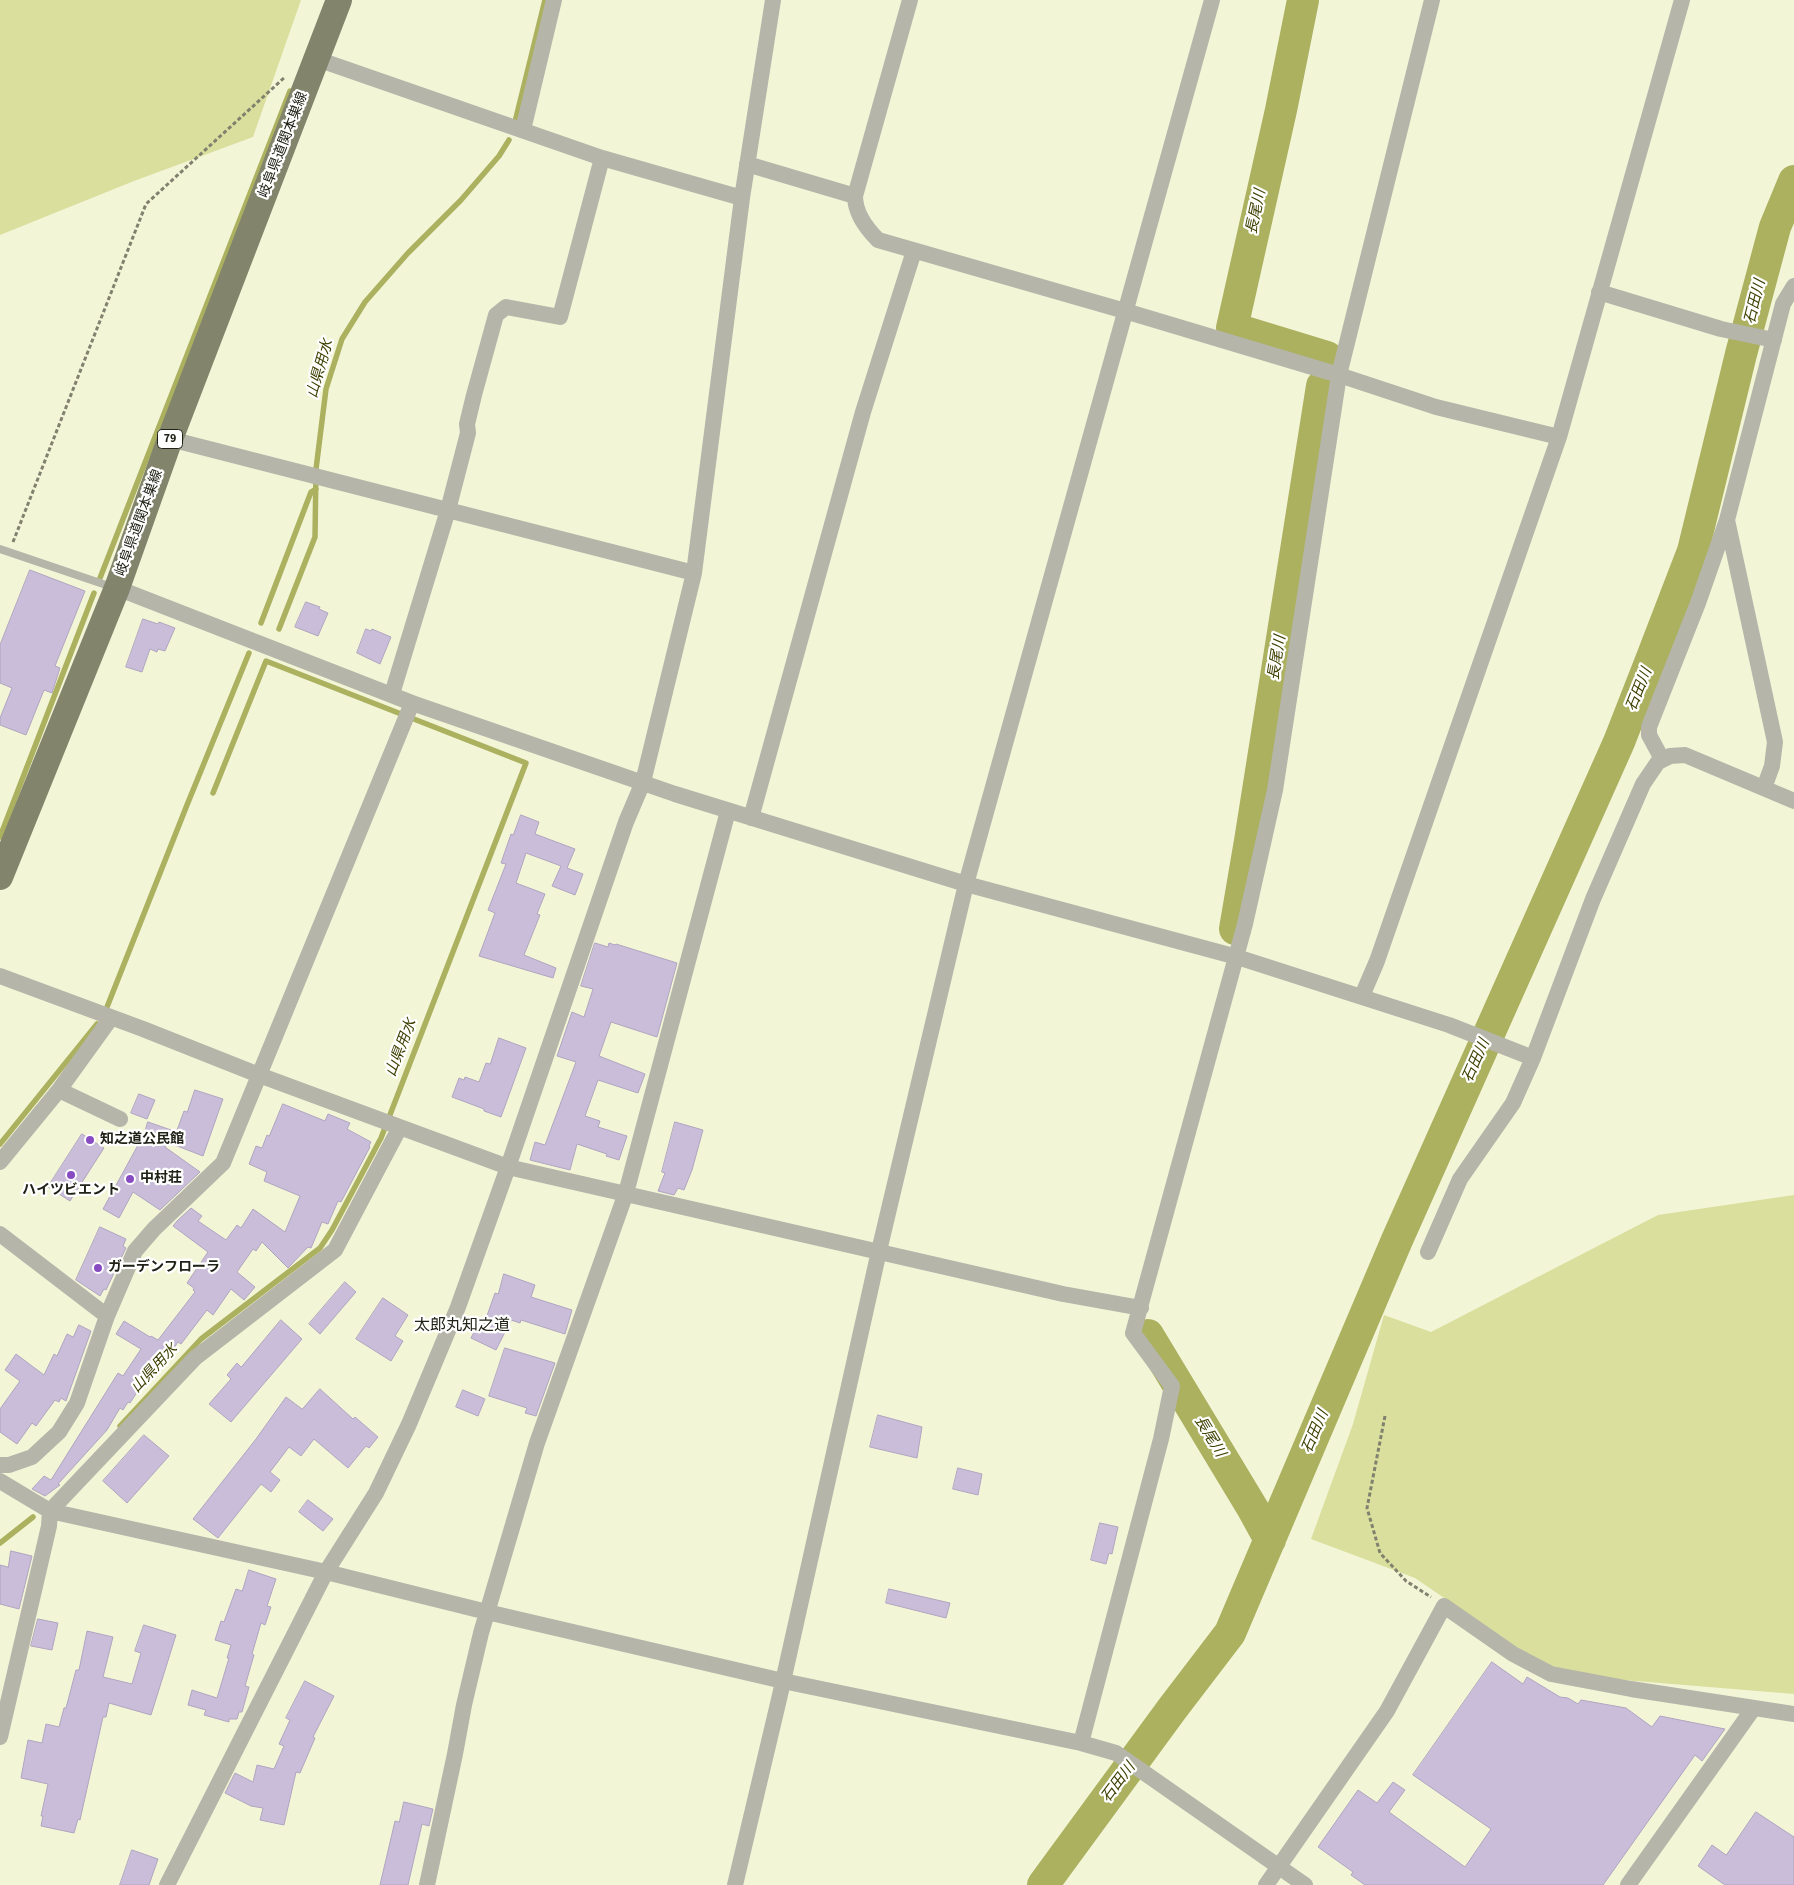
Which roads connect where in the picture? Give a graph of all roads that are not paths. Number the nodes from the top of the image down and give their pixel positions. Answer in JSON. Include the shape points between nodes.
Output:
{"nodes":[{"id":1,"x":340,"y":0,"type":"edge"},
{"id":2,"x":554,"y":0,"type":"edge"},
{"id":3,"x":773,"y":0,"type":"edge"},
{"id":4,"x":910,"y":0,"type":"edge"},
{"id":5,"x":1212,"y":0,"type":"edge"},
{"id":6,"x":1432,"y":0,"type":"edge"},
{"id":7,"x":1682,"y":0,"type":"edge"},
{"id":8,"x":317,"y":60,"type":"junction"},
{"id":9,"x":523,"y":130,"type":"junction"},
{"id":10,"x":602,"y":158,"type":"junction"},
{"id":11,"x":747,"y":164,"type":"junction"},
{"id":12,"x":854,"y":196,"type":"junction"},
{"id":13,"x":742,"y":198,"type":"junction"},
{"id":14,"x":914,"y":251,"type":"junction"},
{"id":15,"x":1794,"y":286,"type":"edge"},
{"id":16,"x":1600,"y":292,"type":"junction"},
{"id":17,"x":1125,"y":311,"type":"junction"},
{"id":18,"x":1774,"y":340,"type":"junction"},
{"id":19,"x":1339,"y":376,"type":"junction"},
{"id":20,"x":1559,"y":437,"type":"junction"},
{"id":21,"x":170,"y":439,"type":"junction"},
{"id":22,"x":448,"y":510,"type":"junction"},
{"id":23,"x":1727,"y":520,"type":"junction"},
{"id":24,"x":0,"y":549,"type":"edge"},
{"id":25,"x":694,"y":573,"type":"junction"},
{"id":26,"x":117,"y":588,"type":"junction"},
{"id":27,"x":392,"y":694,"type":"junction"},
{"id":28,"x":412,"y":703,"type":"junction"},
{"id":29,"x":1662,"y":759,"type":"junction"},
{"id":30,"x":643,"y":782,"type":"junction"},
{"id":31,"x":1764,"y":788,"type":"junction"},
{"id":32,"x":1794,"y":802,"type":"edge"},
{"id":33,"x":728,"y":811,"type":"junction"},
{"id":34,"x":751,"y":818,"type":"junction"},
{"id":35,"x":0,"y":877,"type":"edge"},
{"id":36,"x":966,"y":884,"type":"junction"},
{"id":37,"x":1237,"y":957,"type":"junction"},
{"id":38,"x":0,"y":976,"type":"edge"},
{"id":39,"x":1362,"y":996,"type":"junction"},
{"id":40,"x":111,"y":1018,"type":"junction"},
{"id":41,"x":1533,"y":1058,"type":"junction"},
{"id":42,"x":259,"y":1075,"type":"junction"},
{"id":43,"x":60,"y":1090,"type":"junction"},
{"id":44,"x":120,"y":1119,"type":"dead end"},
{"id":45,"x":391,"y":1124,"type":"junction"},
{"id":46,"x":0,"y":1162,"type":"edge"},
{"id":47,"x":508,"y":1167,"type":"junction"},
{"id":48,"x":626,"y":1193,"type":"junction"},
{"id":49,"x":0,"y":1234,"type":"edge"},
{"id":50,"x":878,"y":1251,"type":"junction"},
{"id":51,"x":1428,"y":1252,"type":"dead end"},
{"id":52,"x":1141,"y":1308,"type":"junction"},
{"id":53,"x":107,"y":1316,"type":"junction"},
{"id":54,"x":0,"y":1465,"type":"edge"},
{"id":55,"x":0,"y":1481,"type":"edge"},
{"id":56,"x":50,"y":1511,"type":"junction"},
{"id":57,"x":326,"y":1572,"type":"junction"},
{"id":58,"x":487,"y":1612,"type":"junction"},
{"id":59,"x":783,"y":1681,"type":"junction"},
{"id":60,"x":1753,"y":1709,"type":"junction"},
{"id":61,"x":1794,"y":1714,"type":"edge"},
{"id":62,"x":0,"y":1737,"type":"edge"},
{"id":63,"x":1081,"y":1743,"type":"junction"},
{"id":64,"x":1280,"y":1867,"type":"junction"},
{"id":65,"x":168,"y":1885,"type":"edge"},
{"id":66,"x":427,"y":1885,"type":"edge"},
{"id":67,"x":735,"y":1885,"type":"edge"},
{"id":68,"x":1266,"y":1885,"type":"edge"},
{"id":69,"x":1305,"y":1885,"type":"edge"},
{"id":70,"x":1628,"y":1885,"type":"edge"}],
"edges":[{"from":1,"to":8,"type":"main road","name":"岐阜県道関本巣線","number":"79"},
{"from":2,"to":9,"type":"street"},
{"from":3,"to":11,"type":"street"},
{"from":4,"to":12,"type":"street"},
{"from":5,"to":17,"type":"street"},
{"from":6,"to":19,"type":"street"},
{"from":7,"to":16,"type":"street"},
{"from":8,"to":9,"type":"street"},
{"from":8,"to":21,"type":"main road","name":"岐阜県道関本巣線","number":"79"},
{"from":9,"to":10,"type":"street"},
{"from":10,"to":13,"type":"street"},
{"from":10,"to":22,"type":"street","via":[[560,317],[506,307],[496,316]]},
{"from":11,"to":12,"type":"street"},
{"from":11,"to":13,"type":"street"},
{"from":12,"to":14,"type":"street","via":[[858,213],[878,240]]},
{"from":13,"to":25,"type":"street"},
{"from":14,"to":17,"type":"street"},
{"from":14,"to":34,"type":"street","via":[[863,412]]},
{"from":15,"to":18,"type":"street","via":[[1783,304]]},
{"from":16,"to":18,"type":"street","via":[[1720,329]]},
{"from":16,"to":20,"type":"street"},
{"from":17,"to":19,"type":"street"},
{"from":17,"to":36,"type":"street"},
{"from":18,"to":23,"type":"street"},
{"from":19,"to":20,"type":"street","via":[[1436,407]]},
{"from":19,"to":37,"type":"street","via":[[1274,790]]},
{"from":20,"to":39,"type":"street","via":[[1377,961]]},
{"from":21,"to":22,"type":"street"},
{"from":21,"to":26,"type":"main road","name":"岐阜県道関本巣線","number":"79"},
{"from":22,"to":25,"type":"street"},
{"from":22,"to":27,"type":"street"},
{"from":23,"to":29,"type":"street","via":[[1649,727],[1648,735]]},
{"from":23,"to":31,"type":"street","via":[[1776,742]]},
{"from":24,"to":26,"type":"lane"},
{"from":25,"to":30,"type":"street"},
{"from":26,"to":27,"type":"street"},
{"from":26,"to":35,"type":"main road","name":"岐阜県道関本巣線","number":"79"},
{"from":27,"to":28,"type":"street"},
{"from":28,"to":30,"type":"street"},
{"from":28,"to":42,"type":"street"},
{"from":29,"to":31,"type":"street","via":[[1685,755]]},
{"from":29,"to":41,"type":"street","via":[[1642,784],[1593,899]]},
{"from":30,"to":33,"type":"street"},
{"from":30,"to":47,"type":"street","via":[[626,822]]},
{"from":31,"to":32,"type":"street"},
{"from":33,"to":34,"type":"street"},
{"from":33,"to":48,"type":"street"},
{"from":34,"to":36,"type":"street"},
{"from":36,"to":37,"type":"street"},
{"from":36,"to":50,"type":"street"},
{"from":37,"to":39,"type":"street"},
{"from":37,"to":52,"type":"street"},
{"from":38,"to":40,"type":"street"},
{"from":39,"to":41,"type":"street"},
{"from":40,"to":42,"type":"street"},
{"from":40,"to":43,"type":"street"},
{"from":41,"to":51,"type":"street","via":[[1513,1103],[1460,1178]]},
{"from":42,"to":45,"type":"street"},
{"from":42,"to":53,"type":"street","via":[[223,1163],[134,1252]]},
{"from":43,"to":44,"type":"street"},
{"from":43,"to":46,"type":"street"},
{"from":45,"to":47,"type":"street"},
{"from":45,"to":56,"type":"street","via":[[335,1250],[195,1358]]},
{"from":47,"to":48,"type":"street"},
{"from":47,"to":57,"type":"street","via":[[458,1307],[409,1424],[376,1493]]},
{"from":48,"to":50,"type":"street"},
{"from":48,"to":58,"type":"street","via":[[537,1443]]},
{"from":49,"to":53,"type":"street"},
{"from":50,"to":52,"type":"street","via":[[1062,1294]]},
{"from":50,"to":59,"type":"street"},
{"from":52,"to":63,"type":"street","via":[[1133,1333],[1172,1386]]},
{"from":53,"to":54,"type":"street","via":[[77,1403],[59,1432],[32,1457]]},
{"from":55,"to":56,"type":"street"},
{"from":56,"to":57,"type":"street"},
{"from":56,"to":62,"type":"street"},
{"from":57,"to":58,"type":"street"},
{"from":57,"to":65,"type":"street"},
{"from":58,"to":59,"type":"street"},
{"from":58,"to":66,"type":"street","via":[[464,1705]]},
{"from":59,"to":63,"type":"street"},
{"from":59,"to":67,"type":"street"},
{"from":60,"to":61,"type":"street"},
{"from":60,"to":64,"type":"street","via":[[1551,1674],[1514,1654],[1444,1606],[1386,1711]]},
{"from":60,"to":70,"type":"street"},
{"from":63,"to":64,"type":"street","via":[[1116,1753]]},
{"from":64,"to":68,"type":"street"},
{"from":64,"to":69,"type":"street"}]}
